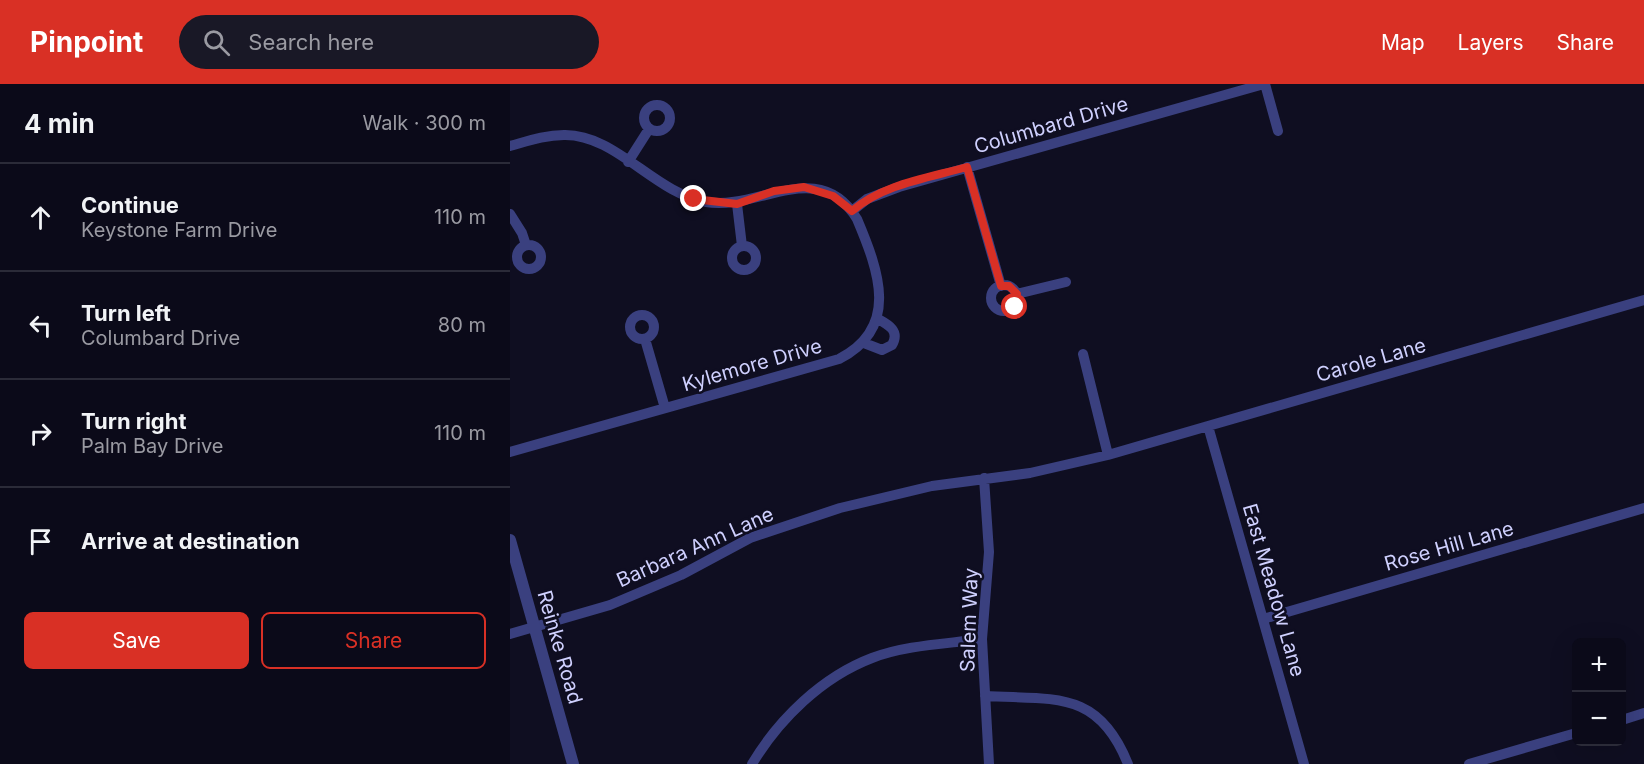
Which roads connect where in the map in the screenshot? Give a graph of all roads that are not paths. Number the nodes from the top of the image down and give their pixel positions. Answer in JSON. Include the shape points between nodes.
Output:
{"nodes":[{"id":1,"x":1265,"y":84,"type":"edge"},
{"id":2,"x":649,"y":129,"type":"dead end"},
{"id":3,"x":1278,"y":131,"type":"dead end"},
{"id":4,"x":510,"y":146,"type":"edge"},
{"id":5,"x":628,"y":162,"type":"junction"},
{"id":6,"x":967,"y":167,"type":"junction"},
{"id":7,"x":737,"y":204,"type":"junction"},
{"id":8,"x":852,"y":211,"type":"junction"},
{"id":9,"x":510,"y":214,"type":"edge"},
{"id":10,"x":526,"y":245,"type":"dead end"},
{"id":11,"x":742,"y":246,"type":"dead end"},
{"id":12,"x":1066,"y":282,"type":"dead end"},
{"id":13,"x":1001,"y":286,"type":"junction"},
{"id":14,"x":1017,"y":294,"type":"junction"},
{"id":15,"x":1644,"y":300,"type":"edge"},
{"id":16,"x":878,"y":319,"type":"junction"},
{"id":17,"x":645,"y":339,"type":"dead end"},
{"id":18,"x":864,"y":343,"type":"junction"},
{"id":19,"x":1083,"y":354,"type":"dead end"},
{"id":20,"x":665,"y":408,"type":"junction"},
{"id":21,"x":1208,"y":426,"type":"junction"},
{"id":22,"x":510,"y":452,"type":"edge"},
{"id":23,"x":1108,"y":455,"type":"junction"},
{"id":24,"x":984,"y":478,"type":"junction"},
{"id":25,"x":1644,"y":508,"type":"edge"},
{"id":26,"x":510,"y":540,"type":"edge"},
{"id":27,"x":1263,"y":619,"type":"junction"},
{"id":28,"x":534,"y":628,"type":"junction"},
{"id":29,"x":510,"y":634,"type":"edge"},
{"id":30,"x":982,"y":639,"type":"junction"},
{"id":31,"x":985,"y":696,"type":"junction"},
{"id":32,"x":1644,"y":713,"type":"edge"},
{"id":33,"x":1626,"y":719,"type":"edge"},
{"id":34,"x":1572,"y":734,"type":"edge"},
{"id":35,"x":573,"y":764,"type":"edge"},
{"id":36,"x":752,"y":764,"type":"edge"},
{"id":37,"x":989,"y":764,"type":"edge"},
{"id":38,"x":1128,"y":764,"type":"edge"},
{"id":39,"x":1304,"y":764,"type":"edge"},
{"id":40,"x":1469,"y":764,"type":"edge"}],
"edges":[{"from":1,"to":3,"type":"street"},
{"from":1,"to":6,"type":"street","name":"Columbard Drive"},
{"from":2,"to":5,"type":"street"},
{"from":4,"to":5,"type":"street","via":[[546,136],[578,136]]},
{"from":5,"to":7,"type":"street","via":[[678,194],[706,202]]},
{"from":6,"to":8,"type":"street","name":"Columbard Drive","via":[[881,192]]},
{"from":6,"to":13,"type":"street"},
{"from":7,"to":8,"type":"street","via":[[774,191],[804,187],[833,196]]},
{"from":7,"to":11,"type":"street"},
{"from":8,"to":16,"type":"street","name":"Kylemore Drive","via":[[878,280]]},
{"from":9,"to":10,"type":"street"},
{"from":12,"to":14,"type":"street"},
{"from":13,"to":14,"type":"street","via":[[1009,286]]},
{"from":13,"to":14,"type":"street","via":[[992,295],[992,304],[998,310],[1011,310],[1017,303]]},
{"from":15,"to":21,"type":"street","name":"Carole Lane"},
{"from":16,"to":18,"type":"street","name":"Kylemore Drive"},
{"from":16,"to":18,"type":"street","via":[[892,328],[892,345],[882,350]]},
{"from":17,"to":20,"type":"street"},
{"from":18,"to":20,"type":"street","name":"Kylemore Drive","via":[[838,359]]},
{"from":19,"to":23,"type":"street"},
{"from":20,"to":22,"type":"street","name":"Kylemore Drive"},
{"from":21,"to":23,"type":"street","name":"Carole Lane"},
{"from":21,"to":27,"type":"street","name":"East Meadow Lane"},
{"from":23,"to":24,"type":"street","name":"Barbara Ann Lane"},
{"from":24,"to":28,"type":"street","name":"Barbara Ann Lane","via":[[874,499],[783,526],[610,605]]},
{"from":24,"to":30,"type":"street","name":"Salem Way","via":[[989,552]]},
{"from":25,"to":27,"type":"street","name":"Rose Hill Lane"},
{"from":26,"to":28,"type":"street","name":"Reinke Road"},
{"from":27,"to":39,"type":"street","name":"East Meadow Lane"},
{"from":28,"to":29,"type":"street","name":"Barbara Ann Lane"},
{"from":28,"to":35,"type":"street","name":"Reinke Road"},
{"from":30,"to":31,"type":"street","name":"Salem Way"},
{"from":30,"to":36,"type":"street","via":[[901,650],[871,658],[845,671],[799,706]]},
{"from":31,"to":37,"type":"street","name":"Salem Way"},
{"from":31,"to":38,"type":"street","via":[[1076,703],[1105,723]]},
{"from":32,"to":33,"type":"street"},
{"from":34,"to":40,"type":"street"}]}
